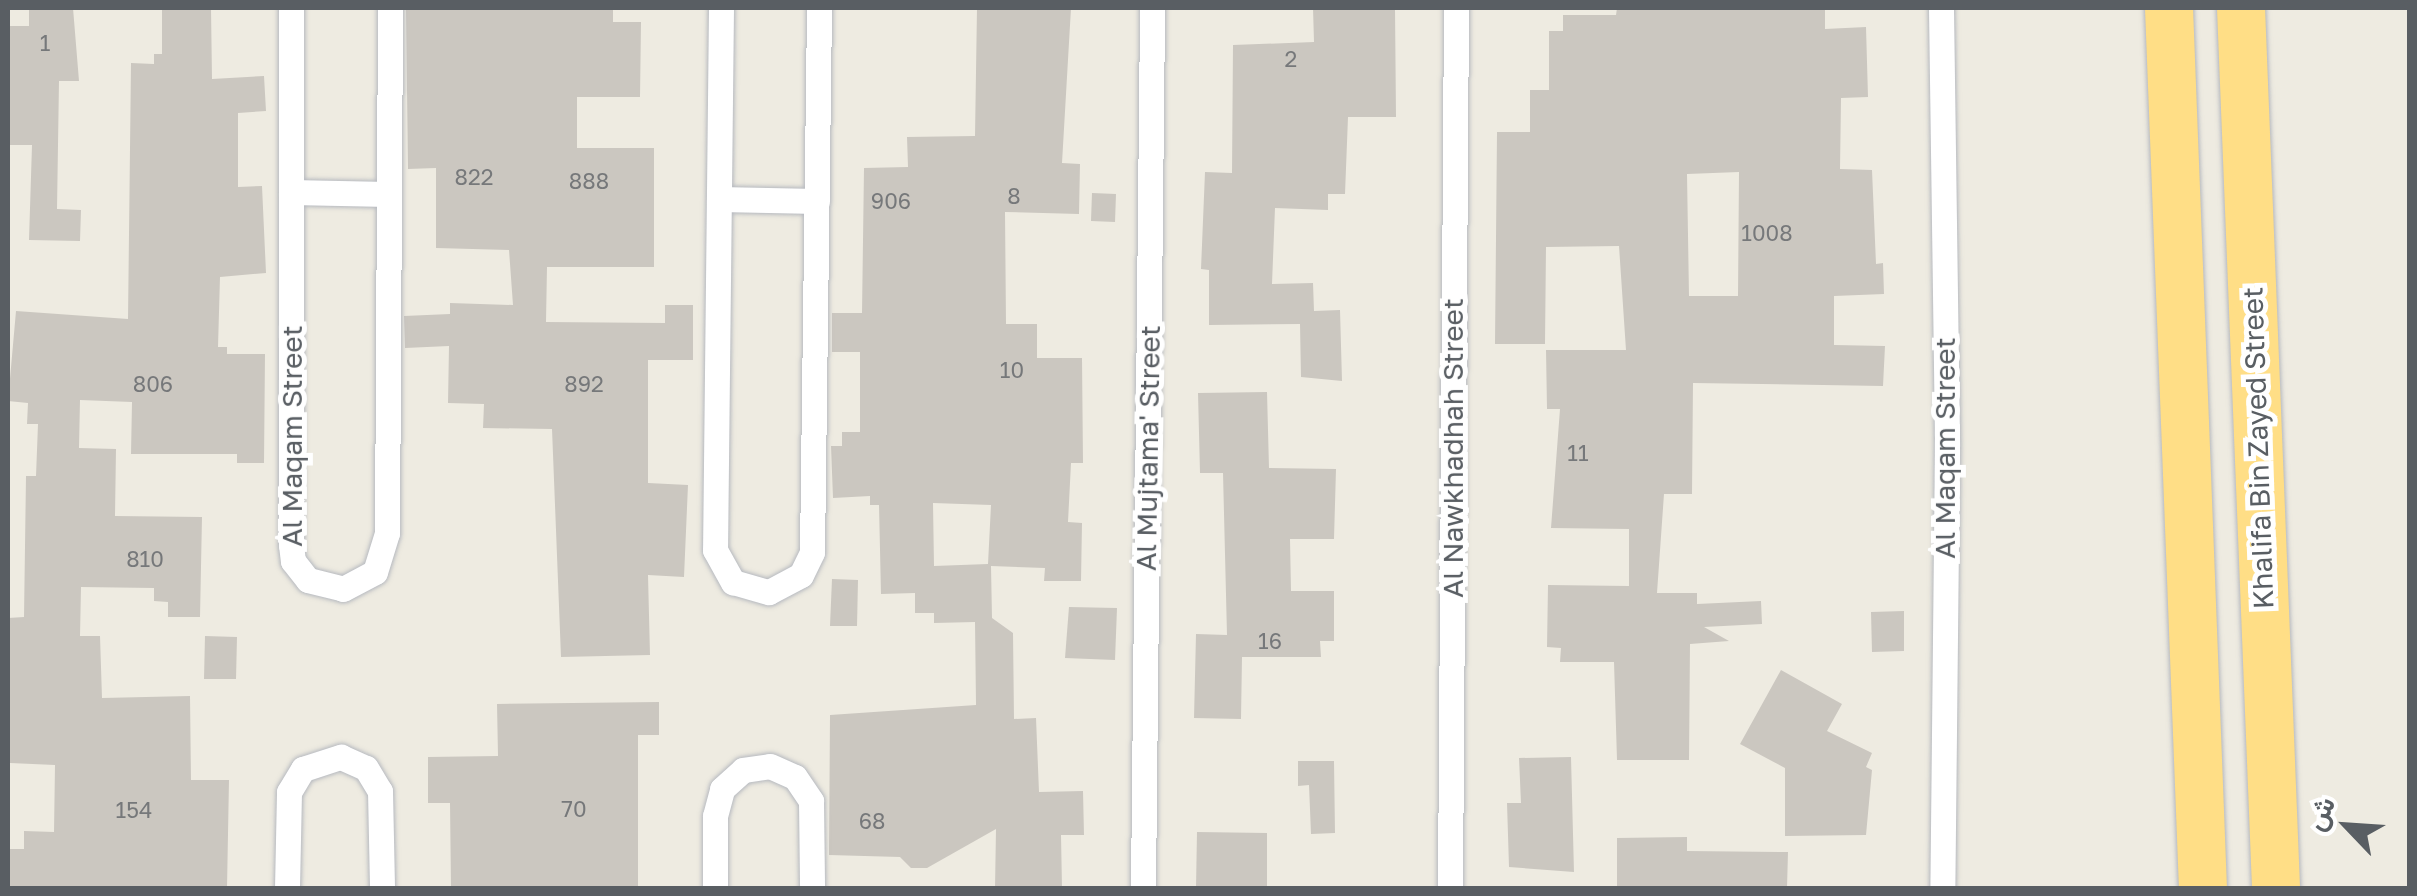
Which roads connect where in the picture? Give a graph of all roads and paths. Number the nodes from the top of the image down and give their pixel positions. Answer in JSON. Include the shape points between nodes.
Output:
{"nodes":[{"id":1,"x":292,"y":8,"type":"edge"},
{"id":2,"x":390,"y":8,"type":"edge"},
{"id":3,"x":721,"y":8,"type":"edge"},
{"id":4,"x":819,"y":8,"type":"edge"},
{"id":5,"x":1152,"y":8,"type":"edge"},
{"id":6,"x":1456,"y":8,"type":"edge"},
{"id":7,"x":1941,"y":8,"type":"edge"},
{"id":8,"x":2169,"y":8,"type":"edge"},
{"id":9,"x":2241,"y":8,"type":"edge"},
{"id":10,"x":291,"y":192,"type":"junction"},
{"id":11,"x":388,"y":194,"type":"junction"},
{"id":12,"x":719,"y":200,"type":"junction"},
{"id":13,"x":817,"y":202,"type":"junction"},
{"id":14,"x":287,"y":888,"type":"edge"},
{"id":15,"x":382,"y":888,"type":"edge"},
{"id":16,"x":714,"y":888,"type":"edge"},
{"id":17,"x":812,"y":888,"type":"edge"},
{"id":18,"x":1143,"y":888,"type":"edge"},
{"id":19,"x":1450,"y":888,"type":"edge"},
{"id":20,"x":1942,"y":888,"type":"edge"},
{"id":21,"x":2203,"y":888,"type":"edge"},
{"id":22,"x":2276,"y":888,"type":"edge"}],
"edges":[{"from":1,"to":10,"type":"street","name":"Al Maqam Street"},
{"from":2,"to":11,"type":"street","name":"Al Maqam Street"},
{"from":3,"to":12,"type":"street"},
{"from":4,"to":13,"type":"street"},
{"from":5,"to":18,"type":"street","name":"Al Mujtama' Street"},
{"from":6,"to":19,"type":"street","name":"Al Nawkhadhah Street"},
{"from":7,"to":20,"type":"street","name":"Al Maqam Street"},
{"from":8,"to":21,"type":"highway"},
{"from":9,"to":22,"type":"highway","name":"Khalifa Bin Zayed Street"},
{"from":10,"to":11,"type":"street"},
{"from":10,"to":11,"type":"street","name":"Al Maqam Street","via":[[291,545],[300,572],[331,590],[366,580],[385,550]]},
{"from":12,"to":13,"type":"street"},
{"from":12,"to":13,"type":"street","via":[[714,550],[733,582],[769,592],[801,575],[812,552]]},
{"from":14,"to":15,"type":"street","via":[[289,792],[314,762],[341,757],[366,768],[380,790]]},
{"from":16,"to":17,"type":"street","via":[[722,789],[742,770],[770,766],[795,777],[811,800]]}]}
